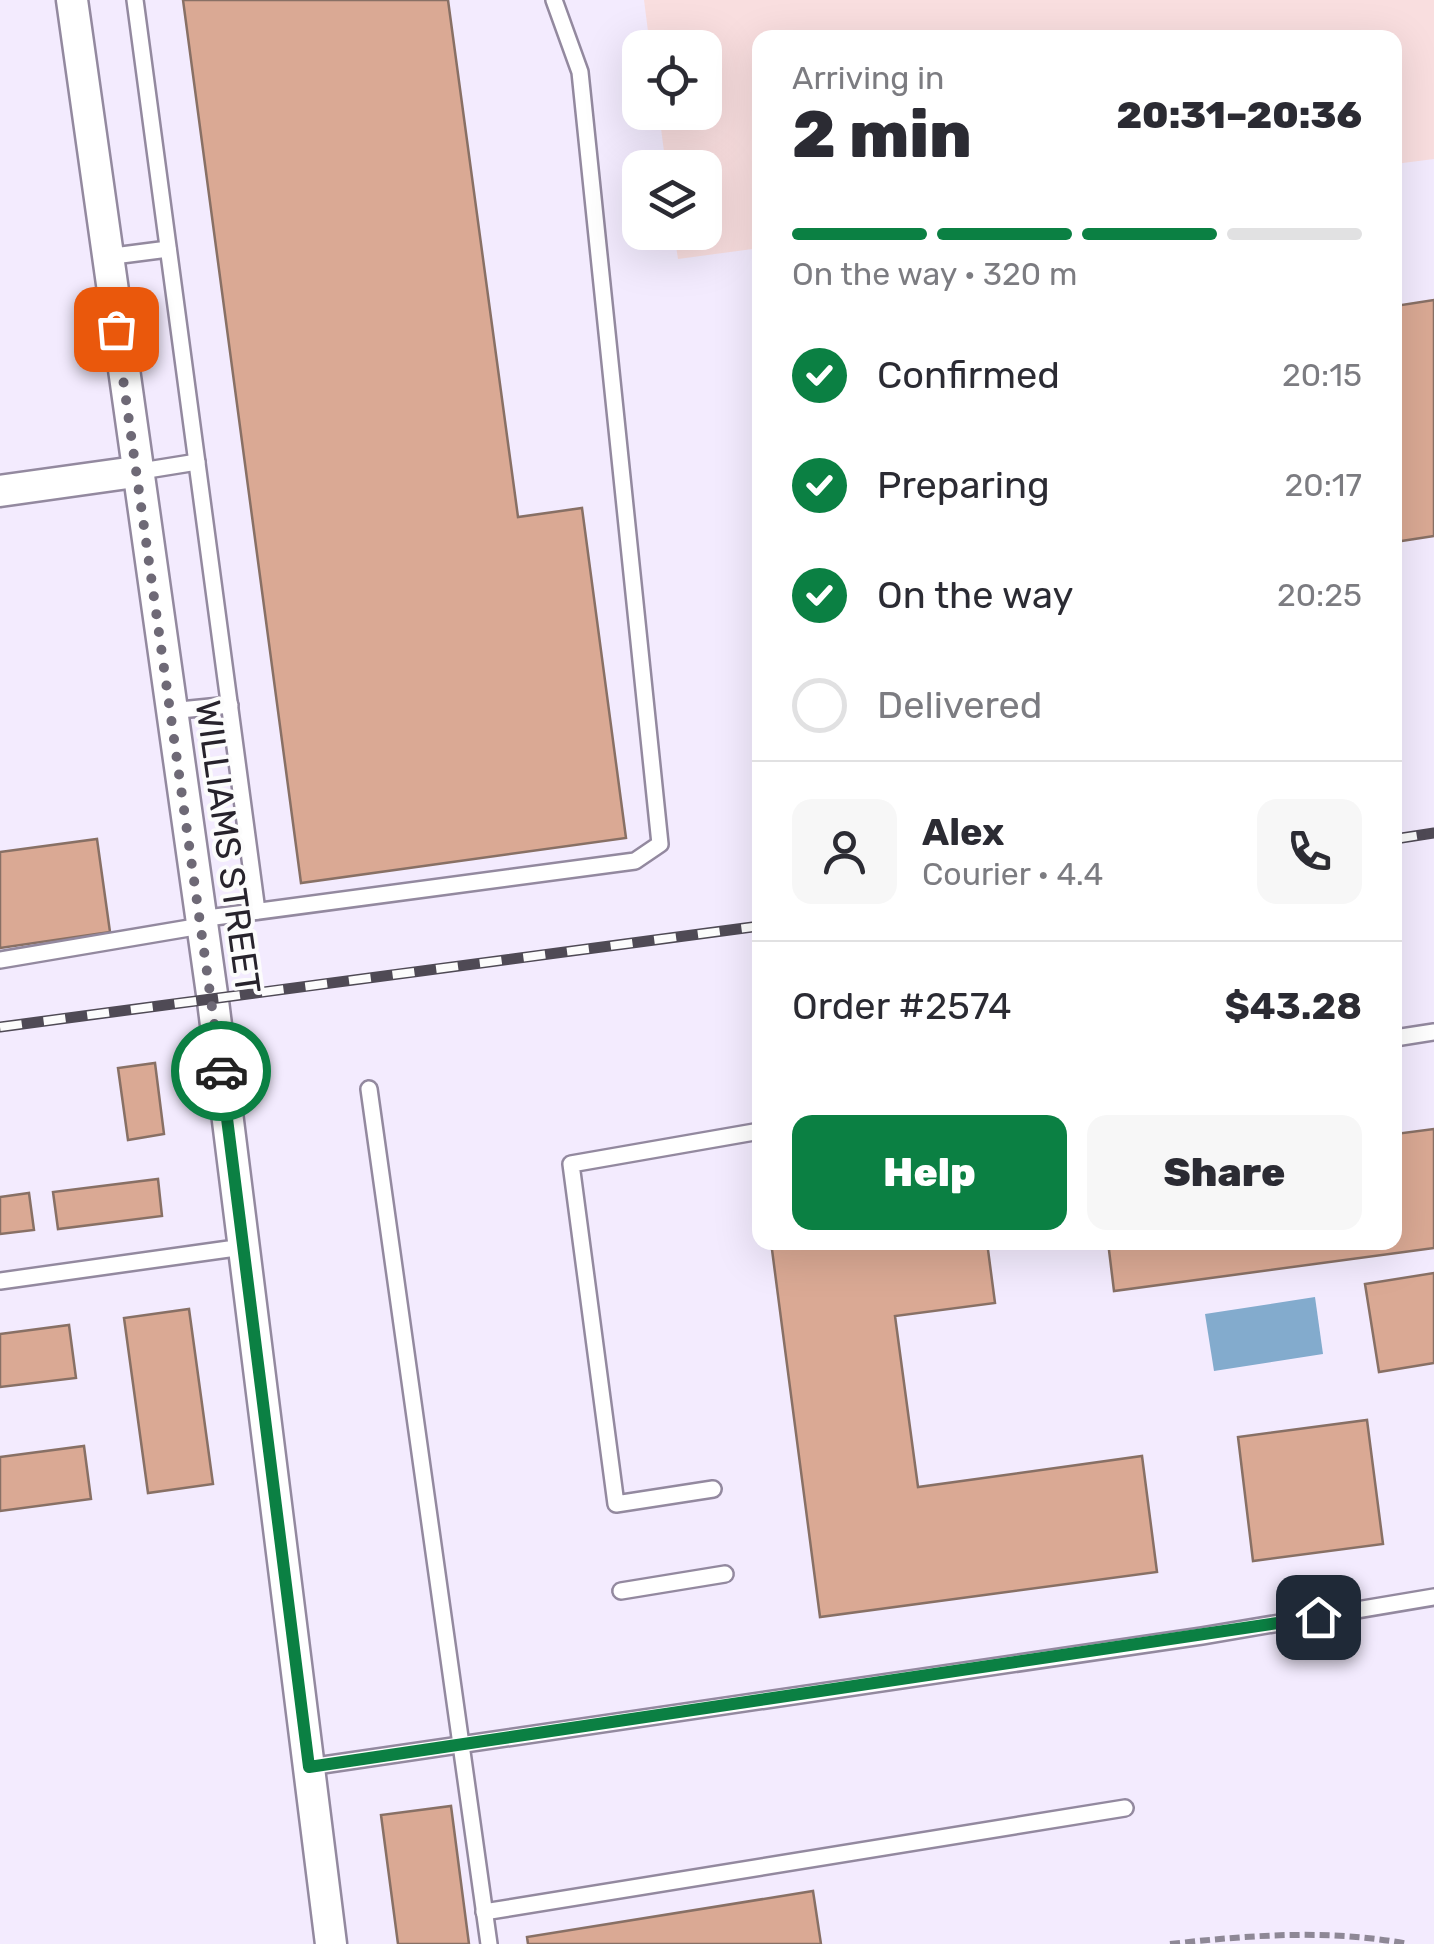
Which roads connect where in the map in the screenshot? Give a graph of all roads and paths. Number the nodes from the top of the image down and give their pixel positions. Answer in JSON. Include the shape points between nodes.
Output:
{"nodes":[{"id":1,"x":72,"y":0,"type":"edge"},
{"id":2,"x":135,"y":0,"type":"edge"},
{"id":3,"x":554,"y":0,"type":"edge"},
{"id":4,"x":168,"y":249,"type":"junction"},
{"id":5,"x":106,"y":258,"type":"junction"},
{"id":6,"x":197,"y":462,"type":"junction"},
{"id":7,"x":135,"y":472,"type":"junction"},
{"id":8,"x":0,"y":491,"type":"edge"},
{"id":9,"x":230,"y":706,"type":"junction"},
{"id":10,"x":170,"y":711,"type":"junction"},
{"id":11,"x":257,"y":911,"type":"junction"},
{"id":12,"x":201,"y":922,"type":"junction"},
{"id":13,"x":0,"y":960,"type":"edge"},
{"id":14,"x":1434,"y":1032,"type":"edge"},
{"id":15,"x":1402,"y":1037,"type":"edge"},
{"id":16,"x":369,"y":1089,"type":"dead end"},
{"id":17,"x":752,"y":1132,"type":"edge"},
{"id":18,"x":243,"y":1247,"type":"junction"},
{"id":19,"x":0,"y":1281,"type":"edge"},
{"id":20,"x":712,"y":1490,"type":"dead end"},
{"id":21,"x":725,"y":1574,"type":"dead end"},
{"id":22,"x":621,"y":1591,"type":"dead end"},
{"id":23,"x":1434,"y":1597,"type":"edge"},
{"id":24,"x":461,"y":1745,"type":"junction"},
{"id":25,"x":309,"y":1767,"type":"junction"},
{"id":26,"x":1125,"y":1808,"type":"dead end"},
{"id":27,"x":484,"y":1912,"type":"junction"},
{"id":28,"x":331,"y":1944,"type":"edge"},
{"id":29,"x":489,"y":1944,"type":"edge"},
{"id":30,"x":1170,"y":1944,"type":"edge"},
{"id":31,"x":1410,"y":1944,"type":"edge"}],
"edges":[{"from":1,"to":5,"type":"street","name":"WILLIAMS STREET"},
{"from":2,"to":4,"type":"lane"},
{"from":3,"to":11,"type":"lane","via":[[580,72],[660,844],[634,861]]},
{"from":4,"to":5,"type":"lane"},
{"from":4,"to":6,"type":"lane"},
{"from":5,"to":7,"type":"street","name":"WILLIAMS STREET"},
{"from":6,"to":7,"type":"lane"},
{"from":6,"to":9,"type":"lane"},
{"from":7,"to":8,"type":"street"},
{"from":7,"to":10,"type":"street","name":"WILLIAMS STREET"},
{"from":9,"to":10,"type":"lane"},
{"from":9,"to":11,"type":"lane"},
{"from":10,"to":12,"type":"street","name":"WILLIAMS STREET"},
{"from":11,"to":12,"type":"lane"},
{"from":12,"to":13,"type":"lane"},
{"from":12,"to":18,"type":"street","name":"WILLIAMS STREET"},
{"from":14,"to":15,"type":"lane"},
{"from":16,"to":24,"type":"lane"},
{"from":17,"to":20,"type":"lane","via":[[571,1164],[616,1504]]},
{"from":18,"to":19,"type":"lane"},
{"from":18,"to":25,"type":"street","name":"WILLIAMS STREET"},
{"from":21,"to":22,"type":"lane"},
{"from":23,"to":24,"type":"lane"},
{"from":24,"to":25,"type":"lane"},
{"from":24,"to":27,"type":"lane"},
{"from":25,"to":28,"type":"street","name":"WILLIAMS STREET"},
{"from":26,"to":27,"type":"lane"},
{"from":27,"to":29,"type":"lane"},
{"from":30,"to":31,"type":"path","via":[[1269,1933],[1356,1934]]}]}
